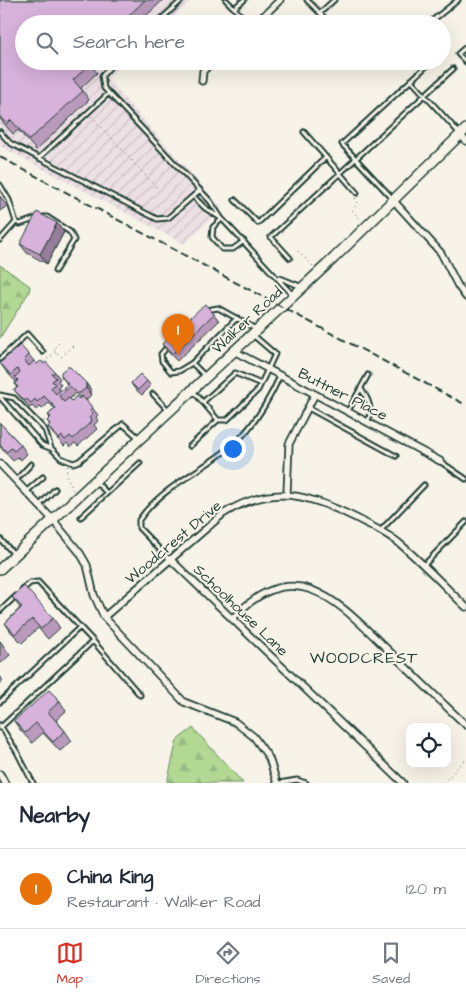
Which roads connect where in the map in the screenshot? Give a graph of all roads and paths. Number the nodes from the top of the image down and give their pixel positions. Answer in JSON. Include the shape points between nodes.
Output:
{"nodes":[{"id":1,"x":182,"y":0,"type":"edge"},
{"id":2,"x":226,"y":0,"type":"edge"},
{"id":3,"x":244,"y":0,"type":"edge"},
{"id":4,"x":280,"y":0,"type":"edge"},
{"id":5,"x":308,"y":0,"type":"edge"},
{"id":6,"x":334,"y":0,"type":"edge"},
{"id":7,"x":458,"y":0,"type":"edge"},
{"id":8,"x":234,"y":8,"type":"junction"},
{"id":9,"x":320,"y":13,"type":"joint"},
{"id":10,"x":166,"y":15,"type":"edge"},
{"id":11,"x":241,"y":15,"type":"edge"},
{"id":12,"x":264,"y":15,"type":"edge"},
{"id":13,"x":439,"y":15,"type":"edge"},
{"id":14,"x":466,"y":47,"type":"edge"},
{"id":15,"x":466,"y":62,"type":"edge"},
{"id":16,"x":453,"y":69,"type":"dead end"},
{"id":17,"x":107,"y":70,"type":"edge"},
{"id":18,"x":204,"y":70,"type":"edge"},
{"id":19,"x":422,"y":70,"type":"edge"},
{"id":20,"x":411,"y":80,"type":"junction"},
{"id":21,"x":202,"y":81,"type":"dead end"},
{"id":22,"x":108,"y":94,"type":"junction"},
{"id":23,"x":425,"y":95,"type":"junction"},
{"id":24,"x":88,"y":113,"type":"junction"},
{"id":25,"x":0,"y":132,"type":"edge"},
{"id":26,"x":304,"y":132,"type":"dead end"},
{"id":27,"x":464,"y":135,"type":"edge"},
{"id":28,"x":326,"y":157,"type":"junction"},
{"id":29,"x":39,"y":158,"type":"junction"},
{"id":30,"x":356,"y":159,"type":"junction"},
{"id":31,"x":340,"y":173,"type":"junction"},
{"id":32,"x":0,"y":185,"type":"edge"},
{"id":33,"x":156,"y":187,"type":"dead end"},
{"id":34,"x":200,"y":190,"type":"junction"},
{"id":35,"x":357,"y":193,"type":"dead end"},
{"id":36,"x":193,"y":196,"type":"junction"},
{"id":37,"x":355,"y":198,"type":"dead end"},
{"id":38,"x":235,"y":200,"type":"dead end"},
{"id":39,"x":393,"y":200,"type":"junction"},
{"id":40,"x":222,"y":219,"type":"junction"},
{"id":41,"x":361,"y":220,"type":"dead end"},
{"id":42,"x":16,"y":222,"type":"junction"},
{"id":43,"x":0,"y":240,"type":"edge"},
{"id":44,"x":244,"y":241,"type":"junction"},
{"id":45,"x":298,"y":251,"type":"dead end"},
{"id":46,"x":290,"y":258,"type":"dead end"},
{"id":47,"x":313,"y":267,"type":"dead end"},
{"id":48,"x":55,"y":271,"type":"dead end"},
{"id":49,"x":279,"y":277,"type":"junction"},
{"id":50,"x":303,"y":287,"type":"junction"},
{"id":51,"x":293,"y":296,"type":"junction"},
{"id":52,"x":466,"y":297,"type":"edge"},
{"id":53,"x":205,"y":310,"type":"edge"},
{"id":54,"x":237,"y":318,"type":"junction"},
{"id":55,"x":254,"y":332,"type":"junction"},
{"id":56,"x":59,"y":343,"type":"dead end"},
{"id":57,"x":171,"y":343,"type":"edge"},
{"id":58,"x":73,"y":346,"type":"dead end"},
{"id":59,"x":57,"y":351,"type":"junction"},
{"id":60,"x":234,"y":351,"type":"junction"},
{"id":61,"x":43,"y":352,"type":"dead end"},
{"id":62,"x":0,"y":359,"type":"edge"},
{"id":63,"x":192,"y":363,"type":"junction"},
{"id":64,"x":38,"y":366,"type":"edge"},
{"id":65,"x":267,"y":369,"type":"junction"},
{"id":66,"x":368,"y":375,"type":"dead end"},
{"id":67,"x":206,"y":376,"type":"junction"},
{"id":68,"x":281,"y":376,"type":"junction"},
{"id":69,"x":18,"y":384,"type":"edge"},
{"id":70,"x":261,"y":384,"type":"junction"},
{"id":71,"x":361,"y":389,"type":"junction"},
{"id":72,"x":12,"y":390,"type":"edge"},
{"id":73,"x":192,"y":390,"type":"junction"},
{"id":74,"x":153,"y":394,"type":"dead end"},
{"id":75,"x":315,"y":394,"type":"junction"},
{"id":76,"x":0,"y":396,"type":"edge"},
{"id":77,"x":203,"y":402,"type":"junction"},
{"id":78,"x":308,"y":408,"type":"junction"},
{"id":79,"x":169,"y":411,"type":"junction"},
{"id":80,"x":348,"y":411,"type":"junction"},
{"id":81,"x":51,"y":420,"type":"edge"},
{"id":82,"x":218,"y":420,"type":"junction"},
{"id":83,"x":368,"y":421,"type":"junction"},
{"id":84,"x":43,"y":423,"type":"dead end"},
{"id":85,"x":140,"y":438,"type":"junction"},
{"id":86,"x":190,"y":446,"type":"dead end"},
{"id":87,"x":51,"y":448,"type":"junction"},
{"id":88,"x":396,"y":456,"type":"dead end"},
{"id":89,"x":440,"y":461,"type":"joint"},
{"id":90,"x":140,"y":463,"type":"dead end"},
{"id":91,"x":0,"y":464,"type":"edge"},
{"id":92,"x":31,"y":464,"type":"dead end"},
{"id":93,"x":68,"y":466,"type":"dead end"},
{"id":94,"x":43,"y":477,"type":"dead end"},
{"id":95,"x":466,"y":479,"type":"edge"},
{"id":96,"x":15,"y":480,"type":"junction"},
{"id":97,"x":95,"y":480,"type":"junction"},
{"id":98,"x":424,"y":485,"type":"dead end"},
{"id":99,"x":55,"y":489,"type":"dead end"},
{"id":100,"x":74,"y":491,"type":"dead end"},
{"id":101,"x":26,"y":492,"type":"junction"},
{"id":102,"x":107,"y":493,"type":"junction"},
{"id":103,"x":287,"y":494,"type":"junction"},
{"id":104,"x":39,"y":506,"type":"junction"},
{"id":105,"x":81,"y":517,"type":"dead end"},
{"id":106,"x":52,"y":520,"type":"junction"},
{"id":107,"x":466,"y":522,"type":"edge"},
{"id":108,"x":380,"y":531,"type":"junction"},
{"id":109,"x":0,"y":539,"type":"edge"},
{"id":110,"x":15,"y":555,"type":"junction"},
{"id":111,"x":170,"y":559,"type":"junction"},
{"id":112,"x":424,"y":565,"type":"junction"},
{"id":113,"x":0,"y":569,"type":"edge"},
{"id":114,"x":465,"y":605,"type":"edge"},
{"id":115,"x":0,"y":611,"type":"edge"},
{"id":116,"x":104,"y":617,"type":"junction"},
{"id":117,"x":232,"y":619,"type":"junction"},
{"id":118,"x":80,"y":627,"type":"junction"},
{"id":119,"x":93,"y":641,"type":"junction"},
{"id":120,"x":140,"y":695,"type":"dead end"},
{"id":121,"x":0,"y":702,"type":"edge"},
{"id":122,"x":0,"y":726,"type":"edge"},
{"id":123,"x":466,"y":726,"type":"edge"},
{"id":124,"x":466,"y":759,"type":"edge"},
{"id":125,"x":0,"y":774,"type":"edge"},
{"id":126,"x":5,"y":783,"type":"edge"},
{"id":127,"x":33,"y":783,"type":"edge"},
{"id":128,"x":278,"y":783,"type":"edge"},
{"id":129,"x":306,"y":783,"type":"edge"},
{"id":130,"x":403,"y":783,"type":"edge"},
{"id":131,"x":443,"y":783,"type":"edge"}],
"edges":[{"from":1,"to":10,"type":"lane"},
{"from":2,"to":8,"type":"lane"},
{"from":3,"to":8,"type":"lane"},
{"from":4,"to":12,"type":"street"},
{"from":5,"to":9,"type":"lane"},
{"from":6,"to":9,"type":"lane"},
{"from":7,"to":13,"type":"lane"},
{"from":8,"to":11,"type":"lane"},
{"from":14,"to":15,"type":"lane","via":[[458,54]]},
{"from":16,"to":23,"type":"lane"},
{"from":17,"to":22,"type":"lane","via":[[102,76]]},
{"from":18,"to":21,"type":"street"},
{"from":19,"to":20,"type":"lane"},
{"from":20,"to":23,"type":"lane"},
{"from":20,"to":30,"type":"lane","via":[[342,144]]},
{"from":22,"to":24,"type":"lane"},
{"from":22,"to":34,"type":"lane"},
{"from":23,"to":27,"type":"lane"},
{"from":23,"to":30,"type":"lane"},
{"from":24,"to":29,"type":"lane"},
{"from":24,"to":33,"type":"path"},
{"from":25,"to":29,"type":"lane","via":[[10,143]]},
{"from":26,"to":28,"type":"lane"},
{"from":27,"to":39,"type":"street","name":"Walker Road"},
{"from":28,"to":31,"type":"lane"},
{"from":28,"to":38,"type":"lane","via":[[258,223]]},
{"from":29,"to":36,"type":"lane","via":[[160,220],[168,218]]},
{"from":30,"to":31,"type":"lane"},
{"from":30,"to":39,"type":"lane"},
{"from":31,"to":35,"type":"lane"},
{"from":31,"to":46,"type":"lane","via":[[271,237]]},
{"from":32,"to":42,"type":"lane"},
{"from":34,"to":36,"type":"lane"},
{"from":34,"to":40,"type":"lane"},
{"from":36,"to":40,"type":"lane"},
{"from":37,"to":41,"type":"path","via":[[357,204],[352,210]]},
{"from":39,"to":50,"type":"street","name":"Walker Road"},
{"from":39,"to":52,"type":"street","via":[[441,253]]},
{"from":40,"to":44,"type":"lane"},
{"from":40,"to":44,"type":"lane","via":[[212,232],[219,246],[233,249]]},
{"from":42,"to":43,"type":"lane"},
{"from":42,"to":48,"type":"lane","via":[[20,224],[47,217],[70,232],[74,240]]},
{"from":44,"to":49,"type":"lane"},
{"from":45,"to":47,"type":"path"},
{"from":49,"to":50,"type":"lane"},
{"from":49,"to":51,"type":"lane"},
{"from":50,"to":51,"type":"street","name":"Walker Road"},
{"from":51,"to":55,"type":"street","name":"Walker Road"},
{"from":53,"to":54,"type":"lane","via":[[218,308]]},
{"from":54,"to":55,"type":"lane"},
{"from":54,"to":63,"type":"lane"},
{"from":55,"to":60,"type":"street","name":"Walker Road"},
{"from":55,"to":65,"type":"lane","via":[[275,354]]},
{"from":56,"to":59,"type":"path","via":[[53,349]]},
{"from":57,"to":63,"type":"lane","via":[[161,354],[162,361],[171,372],[179,372]]},
{"from":58,"to":59,"type":"path","via":[[62,357]]},
{"from":59,"to":64,"type":"path"},
{"from":60,"to":65,"type":"street","name":"Buttner Place"},
{"from":60,"to":67,"type":"street","name":"Walker Road"},
{"from":61,"to":62,"type":"lane","via":[[27,334]]},
{"from":63,"to":67,"type":"lane"},
{"from":65,"to":68,"type":"street","name":"Buttner Place"},
{"from":65,"to":70,"type":"lane"},
{"from":66,"to":71,"type":"lane"},
{"from":67,"to":73,"type":"street","name":"Walker Road"},
{"from":68,"to":75,"type":"street","name":"Buttner Place"},
{"from":68,"to":111,"type":"lane","via":[[253,424],[236,442],[179,482],[139,520],[139,528]]},
{"from":69,"to":72,"type":"path"},
{"from":70,"to":77,"type":"lane","via":[[235,373]]},
{"from":70,"to":82,"type":"lane","via":[[227,420]]},
{"from":71,"to":80,"type":"lane"},
{"from":71,"to":83,"type":"lane","via":[[370,406]]},
{"from":73,"to":77,"type":"lane"},
{"from":73,"to":79,"type":"street","name":"Walker Road"},
{"from":74,"to":79,"type":"lane"},
{"from":75,"to":78,"type":"street"},
{"from":75,"to":80,"type":"street","name":"Buttner Place"},
{"from":76,"to":87,"type":"lane","via":[[42,445]]},
{"from":76,"to":87,"type":"lane","via":[[14,398],[45,430]]},
{"from":77,"to":82,"type":"lane"},
{"from":78,"to":88,"type":"lane"},
{"from":78,"to":103,"type":"street","via":[[289,444]]},
{"from":79,"to":85,"type":"street","name":"Walker Road"},
{"from":80,"to":83,"type":"street","name":"Buttner Place"},
{"from":81,"to":84,"type":"path","via":[[53,412]]},
{"from":82,"to":86,"type":"lane"},
{"from":83,"to":89,"type":"street","name":"Buttner Place"},
{"from":85,"to":87,"type":"lane","via":[[126,425],[119,426],[76,462],[61,458]]},
{"from":85,"to":97,"type":"street","name":"Walker Road"},
{"from":89,"to":95,"type":"lane"},
{"from":90,"to":102,"type":"lane"},
{"from":91,"to":96,"type":"street"},
{"from":92,"to":96,"type":"lane"},
{"from":93,"to":100,"type":"path","via":[[66,474]]},
{"from":94,"to":101,"type":"lane"},
{"from":96,"to":101,"type":"street"},
{"from":97,"to":102,"type":"lane"},
{"from":97,"to":106,"type":"street","name":"Walker Road"},
{"from":98,"to":108,"type":"lane"},
{"from":99,"to":104,"type":"lane"},
{"from":101,"to":104,"type":"street"},
{"from":102,"to":105,"type":"lane"},
{"from":103,"to":108,"type":"street","name":"Woodcrest Drive","via":[[328,504]]},
{"from":103,"to":111,"type":"street","name":"Woodcrest Drive","via":[[257,497],[237,505]]},
{"from":104,"to":106,"type":"street"},
{"from":106,"to":110,"type":"street","name":"Walker Road"},
{"from":106,"to":116,"type":"street","via":[[87,565],[94,595]]},
{"from":107,"to":112,"type":"lane"},
{"from":108,"to":112,"type":"street","name":"Woodcrest Drive"},
{"from":109,"to":110,"type":"lane"},
{"from":110,"to":113,"type":"street","name":"Walker Road"},
{"from":111,"to":116,"type":"street","name":"Woodcrest Drive"},
{"from":111,"to":117,"type":"street","name":"Schoolhouse Lane"},
{"from":112,"to":114,"type":"street","name":"Woodcrest Drive"},
{"from":115,"to":118,"type":"lane","via":[[30,582],[38,582]]},
{"from":116,"to":128,"type":"street","via":[[184,702],[235,722],[254,737],[269,758]]},
{"from":117,"to":123,"type":"street","via":[[246,604],[268,591],[296,586],[326,595],[352,615]]},
{"from":117,"to":130,"type":"street","name":"Schoolhouse Lane"},
{"from":118,"to":119,"type":"lane"},
{"from":118,"to":121,"type":"lane"},
{"from":119,"to":120,"type":"lane"},
{"from":119,"to":122,"type":"lane"},
{"from":122,"to":127,"type":"lane"},
{"from":124,"to":131,"type":"path"},
{"from":125,"to":126,"type":"street"},
{"from":128,"to":129,"type":"lane","via":[[297,780]]}]}
